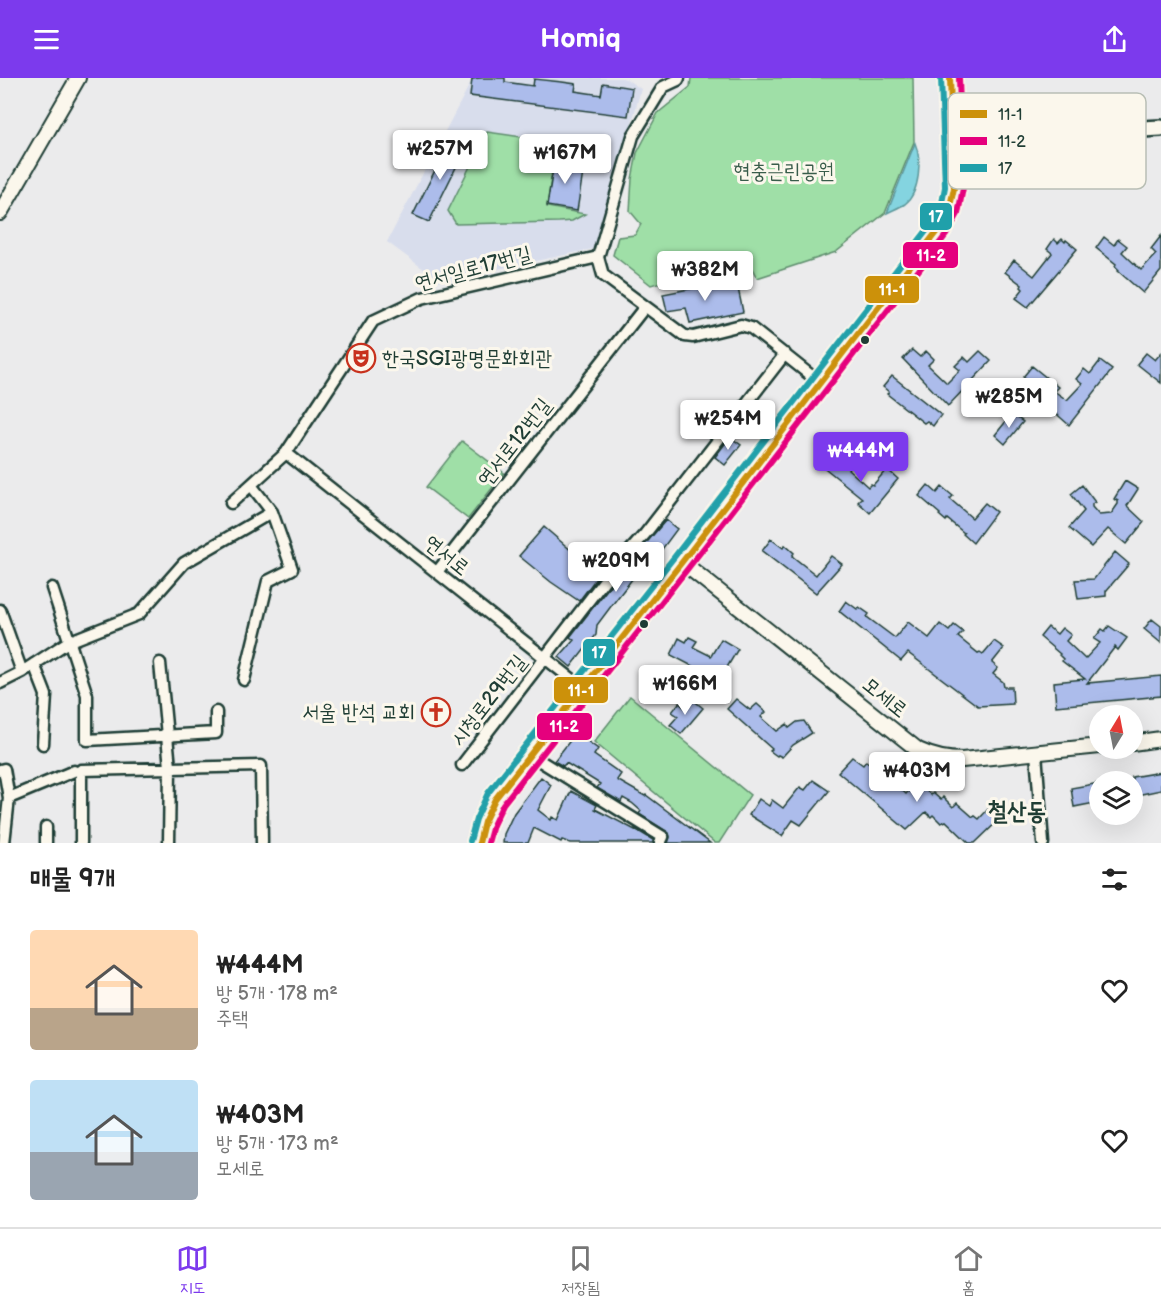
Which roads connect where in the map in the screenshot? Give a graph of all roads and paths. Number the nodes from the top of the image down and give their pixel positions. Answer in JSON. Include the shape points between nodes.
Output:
{"nodes":[{"id":1,"x":78,"y":78,"type":"edge"},
{"id":2,"x":679,"y":78,"type":"edge"},
{"id":3,"x":950,"y":78,"type":"edge"},
{"id":4,"x":951,"y":93,"type":"edge"},
{"id":5,"x":1161,"y":128,"type":"edge"},
{"id":6,"x":1146,"y":129,"type":"edge"},
{"id":7,"x":954,"y":189,"type":"edge"},
{"id":8,"x":0,"y":213,"type":"edge"},
{"id":9,"x":598,"y":257,"type":"junction"},
{"id":10,"x":645,"y":308,"type":"junction"},
{"id":11,"x":785,"y":354,"type":"junction"},
{"id":12,"x":819,"y":382,"type":"junction"},
{"id":13,"x":286,"y":453,"type":"junction"},
{"id":14,"x":251,"y":485,"type":"junction"},
{"id":15,"x":231,"y":503,"type":"dead end"},
{"id":16,"x":272,"y":512,"type":"junction"},
{"id":17,"x":682,"y":561,"type":"junction"},
{"id":18,"x":436,"y":572,"type":"junction"},
{"id":19,"x":52,"y":588,"type":"dead end"},
{"id":20,"x":0,"y":610,"type":"edge"},
{"id":21,"x":68,"y":642,"type":"junction"},
{"id":22,"x":546,"y":658,"type":"junction"},
{"id":23,"x":160,"y":663,"type":"dead end"},
{"id":24,"x":34,"y":664,"type":"junction"},
{"id":25,"x":22,"y":672,"type":"junction"},
{"id":26,"x":244,"y":680,"type":"dead end"},
{"id":27,"x":0,"y":683,"type":"edge"},
{"id":28,"x":583,"y":688,"type":"junction"},
{"id":29,"x":216,"y":712,"type":"dead end"},
{"id":30,"x":167,"y":736,"type":"junction"},
{"id":31,"x":1161,"y":739,"type":"edge"},
{"id":32,"x":1143,"y":741,"type":"edge"},
{"id":33,"x":44,"y":744,"type":"dead end"},
{"id":34,"x":1089,"y":747,"type":"edge"},
{"id":35,"x":1036,"y":753,"type":"junction"},
{"id":36,"x":529,"y":754,"type":"junction"},
{"id":37,"x":462,"y":765,"type":"dead end"},
{"id":38,"x":170,"y":767,"type":"junction"},
{"id":39,"x":2,"y":769,"type":"edge"},
{"id":40,"x":78,"y":770,"type":"junction"},
{"id":41,"x":9,"y":798,"type":"junction"},
{"id":42,"x":46,"y":827,"type":"dead end"},
{"id":43,"x":4,"y":843,"type":"edge"},
{"id":44,"x":46,"y":843,"type":"edge"},
{"id":45,"x":81,"y":843,"type":"edge"},
{"id":46,"x":169,"y":843,"type":"edge"},
{"id":47,"x":262,"y":843,"type":"edge"},
{"id":48,"x":479,"y":843,"type":"edge"},
{"id":49,"x":660,"y":843,"type":"edge"},
{"id":50,"x":1043,"y":843,"type":"edge"}],
"edges":[{"from":1,"to":8,"type":"street"},
{"from":2,"to":9,"type":"street","via":[[663,87],[633,136]]},
{"from":3,"to":4,"type":"main road"},
{"from":5,"to":6,"type":"main road"},
{"from":7,"to":12,"type":"main road","via":[[949,211],[938,230]]},
{"from":9,"to":10,"type":"street","via":[[603,276]]},
{"from":9,"to":13,"type":"street","name":"연서일로17번길","via":[[422,298],[372,321]]},
{"from":10,"to":11,"type":"street","via":[[685,336],[741,325]]},
{"from":10,"to":18,"type":"street","name":"연서로12번길"},
{"from":11,"to":12,"type":"street"},
{"from":11,"to":22,"type":"street","name":"시청로29번길"},
{"from":12,"to":17,"type":"main road"},
{"from":13,"to":14,"type":"street","name":"연서일로17번길"},
{"from":13,"to":18,"type":"street","name":"연서로"},
{"from":14,"to":15,"type":"street","name":"연서일로17번길"},
{"from":14,"to":16,"type":"street"},
{"from":16,"to":21,"type":"street","via":[[184,563],[139,614]]},
{"from":16,"to":26,"type":"street","via":[[292,569],[268,581]]},
{"from":17,"to":28,"type":"main road"},
{"from":17,"to":35,"type":"street","name":"모세로","via":[[918,750],[946,760]]},
{"from":18,"to":22,"type":"street","name":"연서로"},
{"from":19,"to":21,"type":"street"},
{"from":20,"to":25,"type":"street"},
{"from":21,"to":24,"type":"street"},
{"from":21,"to":30,"type":"street","via":[[87,695],[87,740]]},
{"from":22,"to":28,"type":"street","name":"연서로"},
{"from":22,"to":37,"type":"street","name":"시청로29번길"},
{"from":23,"to":30,"type":"street"},
{"from":24,"to":25,"type":"street"},
{"from":24,"to":33,"type":"street","via":[[46,695]]},
{"from":25,"to":27,"type":"street"},
{"from":28,"to":36,"type":"main road"},
{"from":29,"to":30,"type":"street","via":[[216,733]]},
{"from":30,"to":38,"type":"street"},
{"from":31,"to":32,"type":"street"},
{"from":34,"to":35,"type":"street","name":"모세로"},
{"from":35,"to":50,"type":"street"},
{"from":36,"to":48,"type":"main road","via":[[495,799]]},
{"from":36,"to":49,"type":"street","via":[[663,837]]},
{"from":38,"to":40,"type":"street"},
{"from":38,"to":46,"type":"street"},
{"from":38,"to":47,"type":"street","via":[[261,766]]},
{"from":39,"to":41,"type":"street"},
{"from":40,"to":41,"type":"street"},
{"from":40,"to":45,"type":"street"},
{"from":41,"to":43,"type":"street"},
{"from":42,"to":44,"type":"street"}]}
